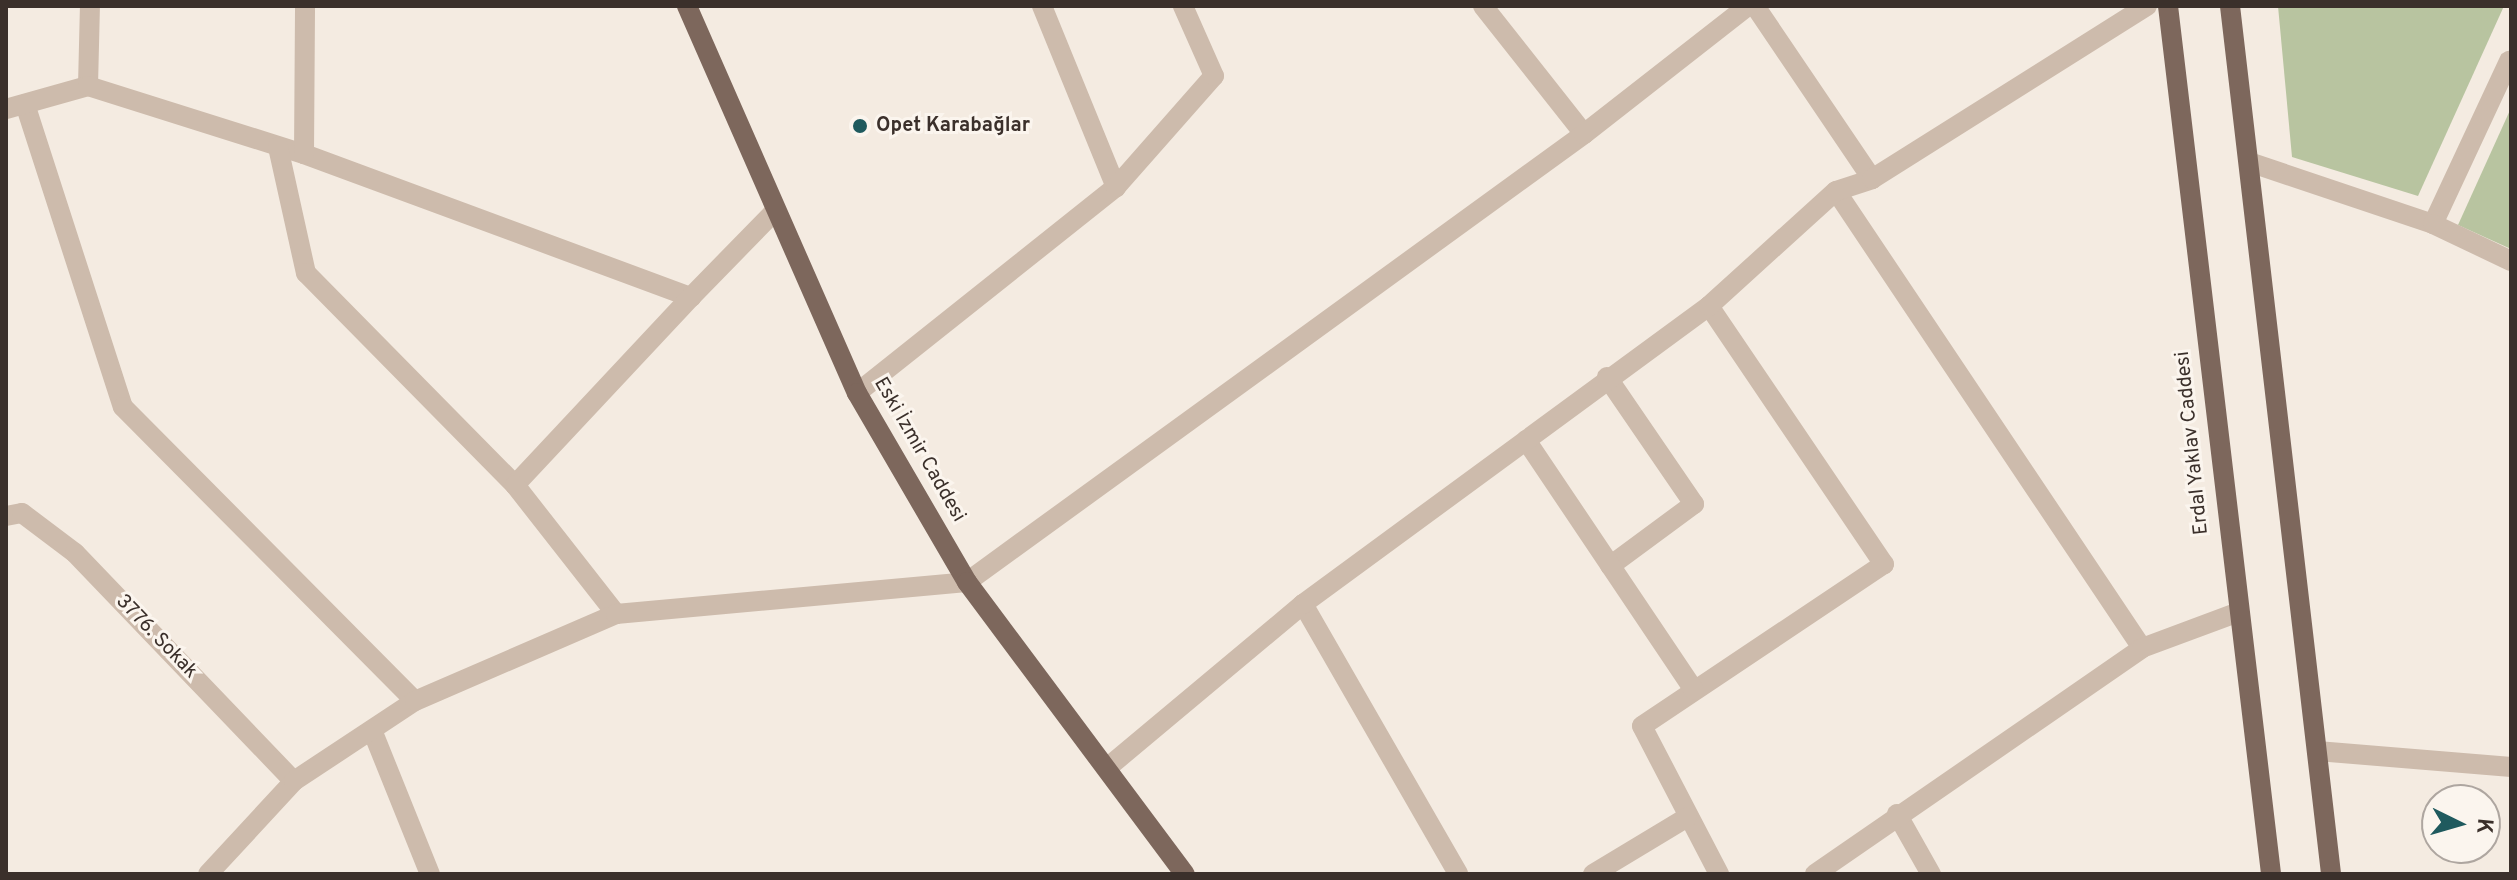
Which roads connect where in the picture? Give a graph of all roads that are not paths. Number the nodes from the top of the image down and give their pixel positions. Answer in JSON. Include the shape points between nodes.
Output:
{"nodes":[{"id":1,"x":90,"y":6,"type":"edge"},
{"id":2,"x":305,"y":6,"type":"edge"},
{"id":3,"x":687,"y":6,"type":"edge"},
{"id":4,"x":1042,"y":6,"type":"edge"},
{"id":5,"x":1183,"y":6,"type":"edge"},
{"id":6,"x":1483,"y":6,"type":"edge"},
{"id":7,"x":1748,"y":6,"type":"edge"},
{"id":8,"x":1755,"y":6,"type":"edge"},
{"id":9,"x":2147,"y":6,"type":"edge"},
{"id":10,"x":2168,"y":6,"type":"edge"},
{"id":11,"x":2230,"y":6,"type":"edge"},
{"id":12,"x":2510,"y":60,"type":"edge"},
{"id":13,"x":88,"y":86,"type":"junction"},
{"id":14,"x":16,"y":106,"type":"edge"},
{"id":15,"x":1584,"y":134,"type":"junction"},
{"id":16,"x":278,"y":147,"type":"junction"},
{"id":17,"x":304,"y":154,"type":"junction"},
{"id":18,"x":2249,"y":162,"type":"junction"},
{"id":19,"x":1872,"y":179,"type":"junction"},
{"id":20,"x":1116,"y":187,"type":"junction"},
{"id":21,"x":1836,"y":191,"type":"junction"},
{"id":22,"x":775,"y":211,"type":"junction"},
{"id":23,"x":2433,"y":224,"type":"junction"},
{"id":24,"x":2511,"y":261,"type":"edge"},
{"id":25,"x":691,"y":297,"type":"junction"},
{"id":26,"x":1709,"y":306,"type":"junction"},
{"id":27,"x":1607,"y":377,"type":"junction"},
{"id":28,"x":857,"y":393,"type":"junction"},
{"id":29,"x":1526,"y":440,"type":"junction"},
{"id":30,"x":515,"y":485,"type":"junction"},
{"id":31,"x":6,"y":516,"type":"edge"},
{"id":32,"x":1610,"y":566,"type":"junction"},
{"id":33,"x":967,"y":582,"type":"junction"},
{"id":34,"x":1303,"y":604,"type":"junction"},
{"id":35,"x":2236,"y":613,"type":"junction"},
{"id":36,"x":616,"y":614,"type":"junction"},
{"id":37,"x":2142,"y":648,"type":"junction"},
{"id":38,"x":1694,"y":690,"type":"junction"},
{"id":39,"x":415,"y":701,"type":"junction"},
{"id":40,"x":372,"y":730,"type":"junction"},
{"id":41,"x":2317,"y":751,"type":"junction"},
{"id":42,"x":2511,"y":767,"type":"edge"},
{"id":43,"x":1107,"y":768,"type":"junction"},
{"id":44,"x":294,"y":781,"type":"junction"},
{"id":45,"x":1897,"y":814,"type":"junction"},
{"id":46,"x":1686,"y":818,"type":"junction"},
{"id":47,"x":208,"y":874,"type":"edge"},
{"id":48,"x":430,"y":874,"type":"edge"},
{"id":49,"x":1185,"y":874,"type":"edge"},
{"id":50,"x":1458,"y":874,"type":"edge"},
{"id":51,"x":1593,"y":874,"type":"edge"},
{"id":52,"x":1719,"y":874,"type":"edge"},
{"id":53,"x":1815,"y":874,"type":"edge"},
{"id":54,"x":1931,"y":874,"type":"edge"},
{"id":55,"x":2271,"y":874,"type":"edge"},
{"id":56,"x":2331,"y":874,"type":"edge"}],
"edges":[{"from":1,"to":13,"type":"street"},
{"from":2,"to":17,"type":"street"},
{"from":3,"to":22,"type":"main road","name":"Eski İzmir Caddesi"},
{"from":4,"to":20,"type":"street"},
{"from":5,"to":20,"type":"street","via":[[1214,76]]},
{"from":6,"to":15,"type":"street"},
{"from":7,"to":15,"type":"street"},
{"from":8,"to":19,"type":"street"},
{"from":9,"to":19,"type":"street"},
{"from":10,"to":35,"type":"main road","name":"Erdal Yaklav Caddesi"},
{"from":11,"to":18,"type":"main road"},
{"from":12,"to":23,"type":"street"},
{"from":13,"to":14,"type":"street"},
{"from":13,"to":16,"type":"street"},
{"from":14,"to":39,"type":"street","via":[[123,407]]},
{"from":15,"to":33,"type":"street"},
{"from":16,"to":17,"type":"street"},
{"from":16,"to":30,"type":"street","via":[[306,273]]},
{"from":17,"to":25,"type":"street"},
{"from":18,"to":23,"type":"street"},
{"from":18,"to":41,"type":"main road"},
{"from":19,"to":21,"type":"street"},
{"from":20,"to":28,"type":"street"},
{"from":21,"to":26,"type":"street"},
{"from":21,"to":37,"type":"street"},
{"from":22,"to":25,"type":"street"},
{"from":22,"to":28,"type":"main road","name":"Eski İzmir Caddesi"},
{"from":23,"to":24,"type":"street"},
{"from":25,"to":30,"type":"street"},
{"from":26,"to":27,"type":"street"},
{"from":26,"to":38,"type":"street","via":[[1884,564]]},
{"from":27,"to":29,"type":"street"},
{"from":27,"to":32,"type":"street","via":[[1694,504]]},
{"from":28,"to":33,"type":"main road","name":"Eski İzmir Caddesi"},
{"from":29,"to":32,"type":"street"},
{"from":29,"to":34,"type":"street"},
{"from":30,"to":36,"type":"street"},
{"from":31,"to":44,"type":"street","name":"3776. Sokak","via":[[22,513],[75,553]]},
{"from":32,"to":38,"type":"street"},
{"from":33,"to":36,"type":"street"},
{"from":33,"to":43,"type":"main road","name":"Eski İzmir Caddesi"},
{"from":34,"to":43,"type":"street"},
{"from":34,"to":50,"type":"street"},
{"from":35,"to":37,"type":"street"},
{"from":35,"to":55,"type":"main road","name":"Erdal Yaklav Caddesi"},
{"from":36,"to":39,"type":"street"},
{"from":37,"to":45,"type":"street"},
{"from":38,"to":46,"type":"street","via":[[1642,726]]},
{"from":39,"to":40,"type":"street"},
{"from":40,"to":44,"type":"street"},
{"from":40,"to":48,"type":"street"},
{"from":41,"to":42,"type":"street"},
{"from":41,"to":56,"type":"main road"},
{"from":43,"to":49,"type":"main road","name":"Eski İzmir Caddesi"},
{"from":44,"to":47,"type":"street"},
{"from":45,"to":53,"type":"street"},
{"from":45,"to":54,"type":"street"},
{"from":46,"to":51,"type":"street"},
{"from":46,"to":52,"type":"street"}]}
